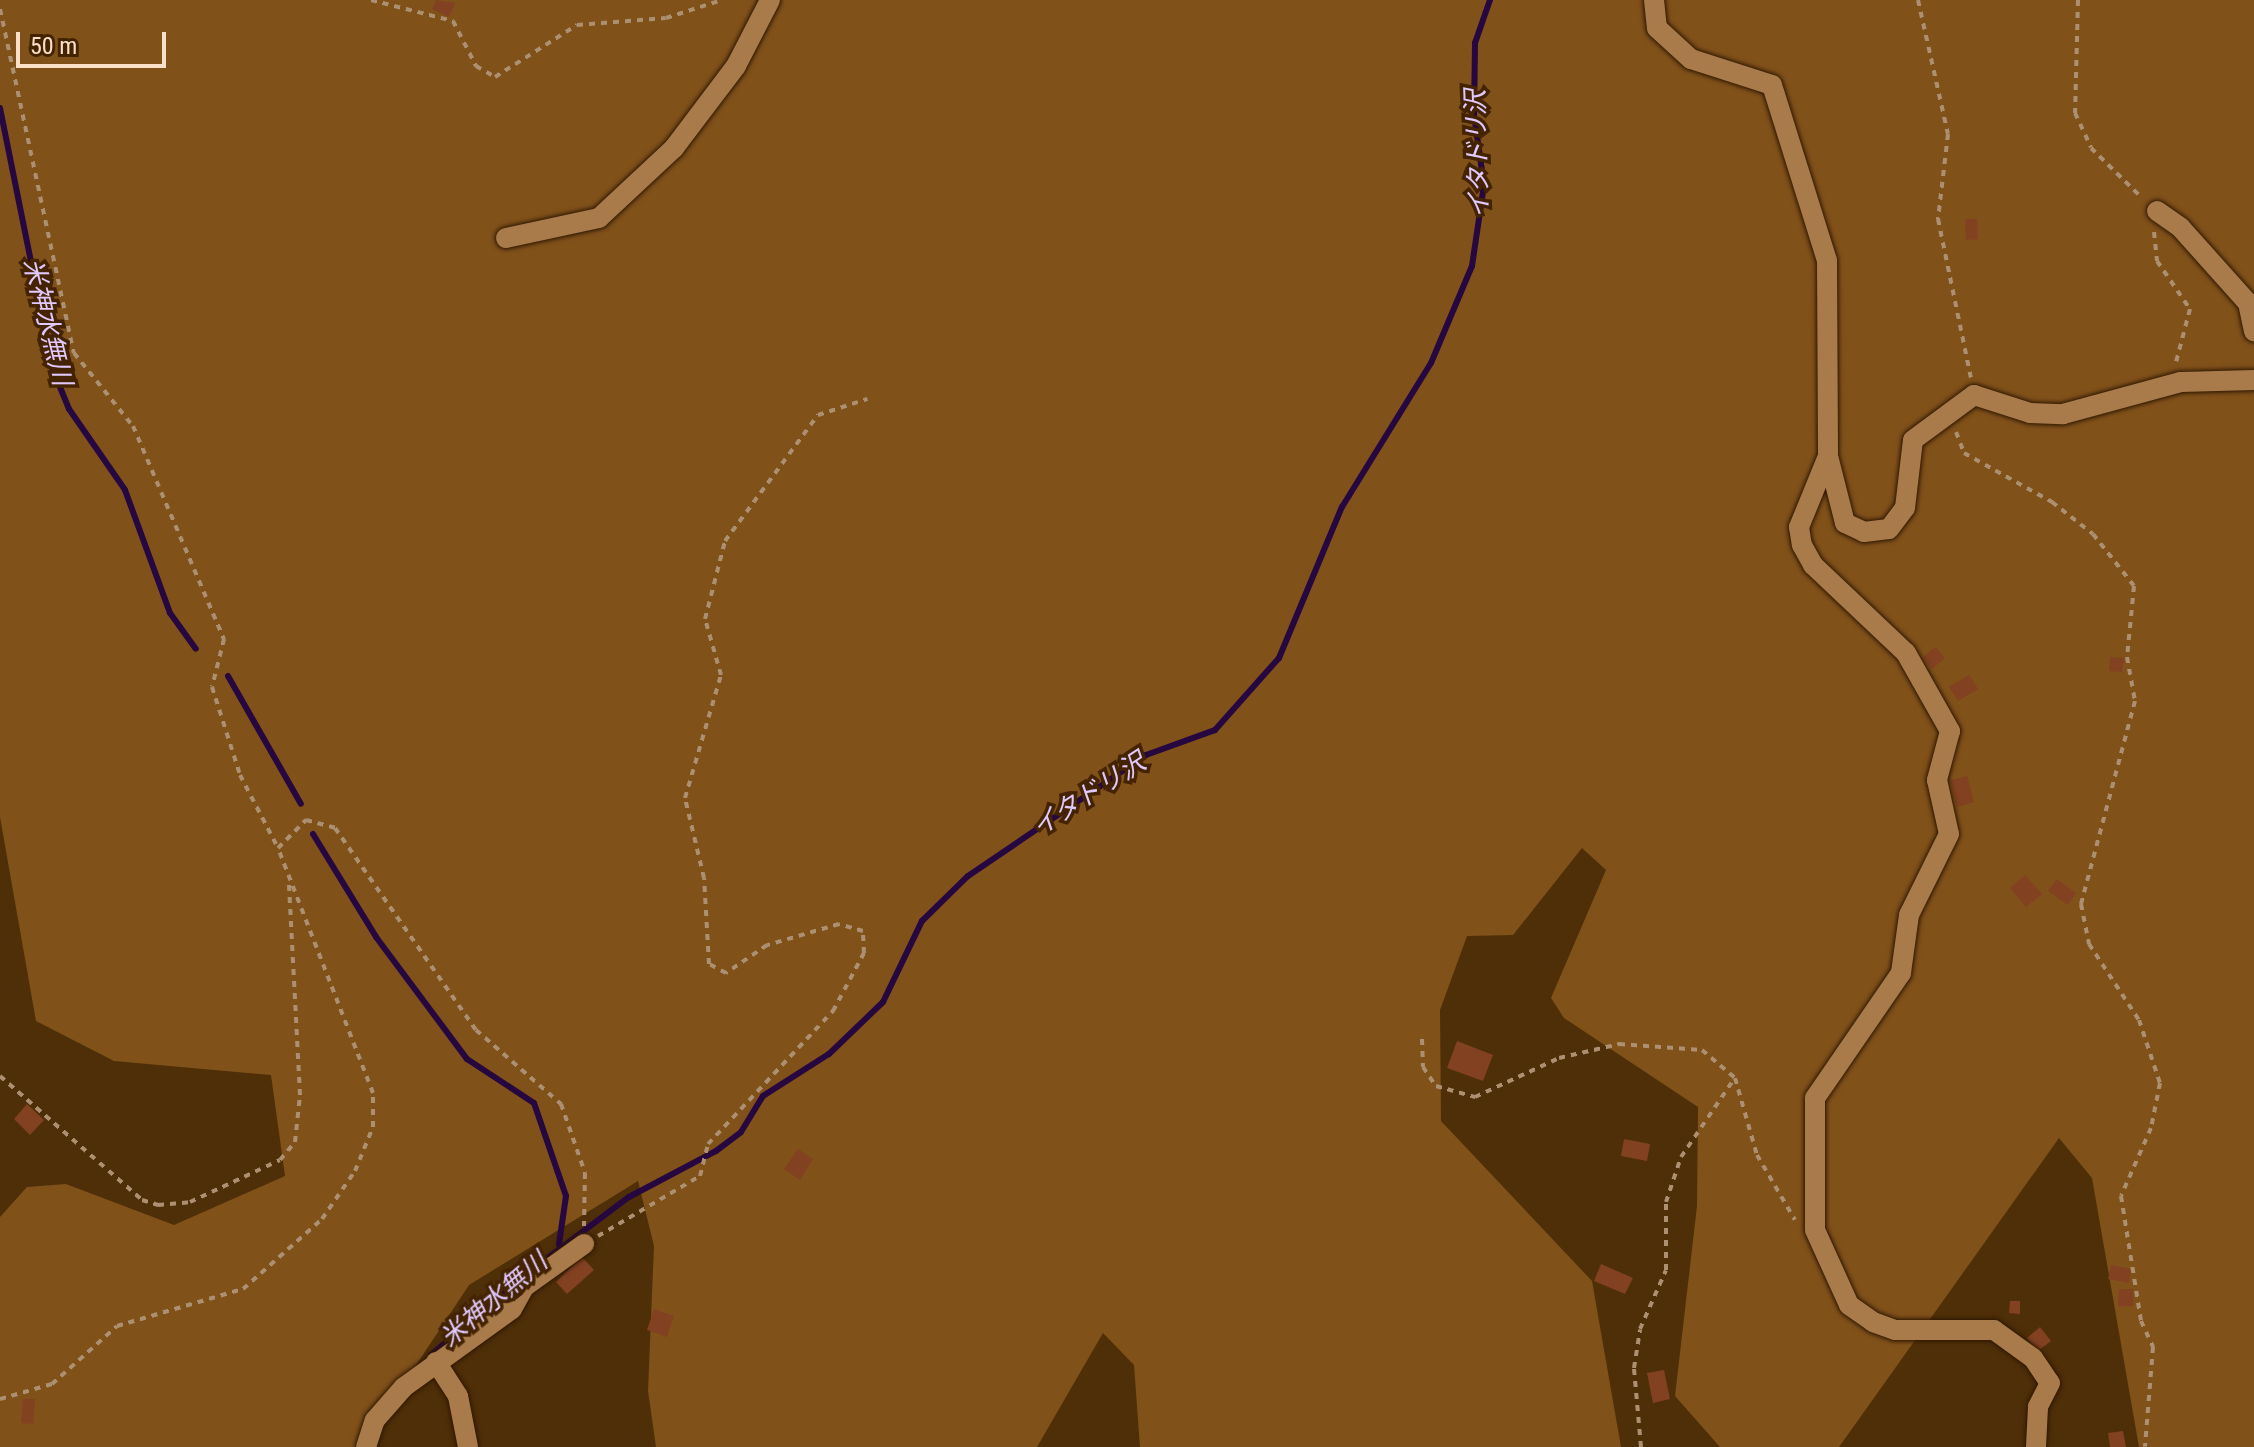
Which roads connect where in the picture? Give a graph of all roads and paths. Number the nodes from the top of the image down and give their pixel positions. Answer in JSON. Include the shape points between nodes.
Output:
{"nodes":[{"id":1,"x":371,"y":0,"type":"edge"},
{"id":2,"x":722,"y":0,"type":"edge"},
{"id":3,"x":770,"y":0,"type":"edge"},
{"id":4,"x":1654,"y":0,"type":"edge"},
{"id":5,"x":1918,"y":0,"type":"edge"},
{"id":6,"x":2078,"y":0,"type":"edge"},
{"id":7,"x":0,"y":9,"type":"edge"},
{"id":8,"x":2157,"y":211,"type":"junction"},
{"id":9,"x":506,"y":238,"type":"dead end"},
{"id":10,"x":2254,"y":331,"type":"edge"},
{"id":11,"x":2254,"y":380,"type":"edge"},
{"id":12,"x":2174,"y":384,"type":"junction"},
{"id":13,"x":1974,"y":395,"type":"junction"},
{"id":14,"x":867,"y":399,"type":"dead end"},
{"id":15,"x":1951,"y":415,"type":"junction"},
{"id":16,"x":1828,"y":456,"type":"junction"},
{"id":17,"x":278,"y":848,"type":"junction"},
{"id":18,"x":289,"y":879,"type":"junction"},
{"id":19,"x":1422,"y":1039,"type":"dead end"},
{"id":20,"x":0,"y":1076,"type":"edge"},
{"id":21,"x":1735,"y":1078,"type":"junction"},
{"id":22,"x":585,"y":1217,"type":"dead end"},
{"id":23,"x":1819,"y":1243,"type":"junction"},
{"id":24,"x":584,"y":1244,"type":"joint"},
{"id":25,"x":436,"y":1362,"type":"junction"},
{"id":26,"x":0,"y":1399,"type":"edge"},
{"id":27,"x":366,"y":1447,"type":"edge"},
{"id":28,"x":468,"y":1447,"type":"edge"},
{"id":29,"x":1641,"y":1447,"type":"edge"},
{"id":30,"x":2036,"y":1447,"type":"edge"},
{"id":31,"x":2145,"y":1447,"type":"edge"}],
"edges":[{"from":1,"to":2,"type":"path","via":[[453,21],[476,66],[495,77],[577,25],[666,18]]},
{"from":3,"to":9,"type":"street","via":[[736,66],[674,148],[599,218]]},
{"from":4,"to":16,"type":"street","via":[[1657,28],[1691,59],[1772,85],[1827,260]]},
{"from":5,"to":13,"type":"path","via":[[1948,134],[1938,219]]},
{"from":6,"to":8,"type":"path","via":[[2075,113],[2091,148]]},
{"from":7,"to":17,"type":"path","via":[[74,353],[133,426],[224,639],[212,687],[240,775]]},
{"from":8,"to":10,"type":"street","via":[[2180,227],[2248,303]]},
{"from":8,"to":12,"type":"path","via":[[2152,246],[2190,309]]},
{"from":11,"to":12,"type":"street"},
{"from":12,"to":13,"type":"street","via":[[2063,414],[2030,413]]},
{"from":13,"to":15,"type":"street"},
{"from":14,"to":24,"type":"path","via":[[818,415],[725,541],[705,619],[721,675],[685,798],[704,878],[709,964],[726,973],[767,945],[839,924],[863,931],[864,953],[833,1011],[708,1144],[700,1176]]},
{"from":15,"to":16,"type":"street","via":[[1913,440],[1900,520],[1878,533],[1845,523]]},
{"from":15,"to":31,"type":"path","via":[[1964,453],[2052,502],[2093,534],[2134,586],[2127,657],[2135,701],[2081,904],[2089,944],[2139,1020],[2160,1083],[2154,1118],[2121,1196],[2141,1321],[2153,1347]]},
{"from":16,"to":23,"type":"street","via":[[1799,527],[1802,545],[1813,565],[1906,653],[1950,731],[1937,780],[1949,834],[1909,915],[1901,973],[1815,1098]]},
{"from":17,"to":18,"type":"path"},
{"from":17,"to":22,"type":"path","via":[[306,820],[335,828],[476,1030],[561,1104],[582,1156]]},
{"from":18,"to":20,"type":"path","via":[[300,1108],[295,1142],[280,1160],[190,1202],[158,1205],[142,1200]]},
{"from":18,"to":26,"type":"path","via":[[373,1093],[373,1127],[355,1171],[322,1219],[243,1289],[117,1326],[52,1384]]},
{"from":19,"to":21,"type":"path","via":[[1423,1067],[1436,1086],[1475,1097],[1559,1058],[1619,1044],[1702,1050]]},
{"from":21,"to":23,"type":"path","via":[[1764,1168],[1811,1244]]},
{"from":21,"to":29,"type":"path","via":[[1681,1157],[1666,1202],[1666,1270],[1634,1368]]},
{"from":23,"to":30,"type":"street","via":[[1849,1305],[1873,1322],[1895,1330],[1994,1330],[2033,1358],[2050,1383],[2038,1407]]},
{"from":24,"to":25,"type":"street"},
{"from":25,"to":27,"type":"street","via":[[375,1420]]},
{"from":25,"to":28,"type":"street","via":[[458,1396]]}]}
